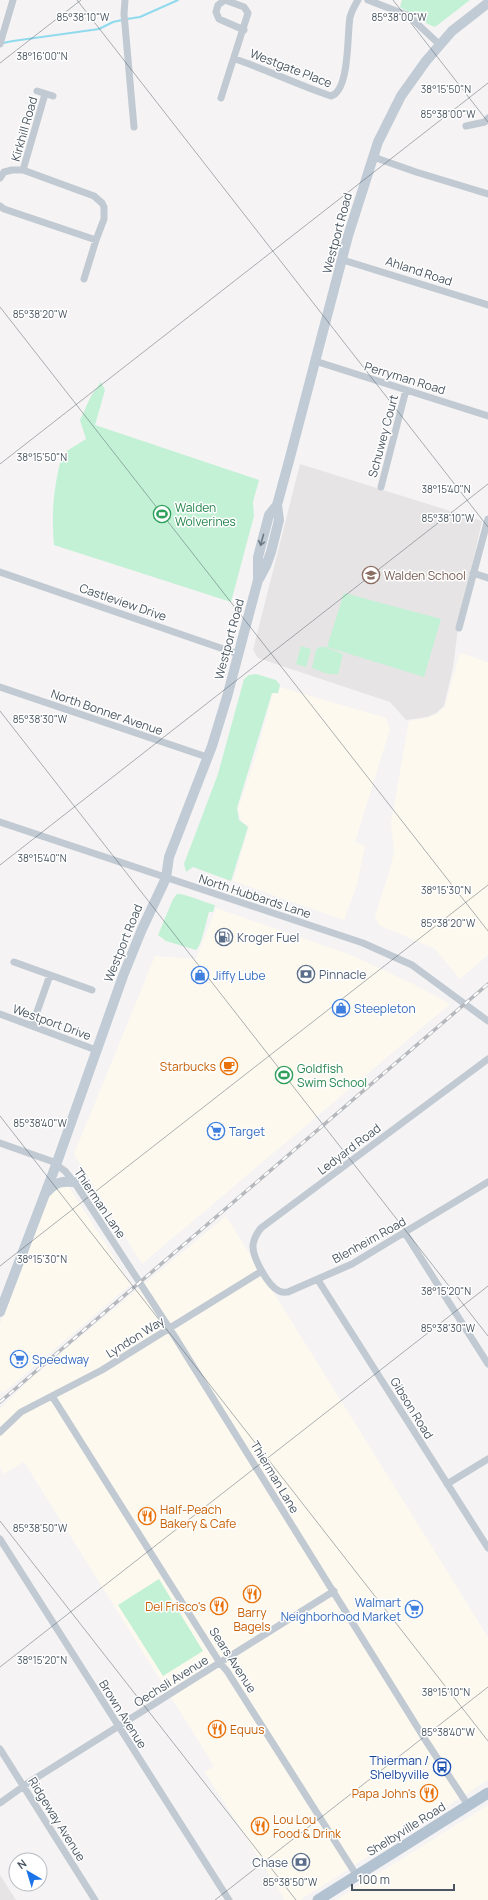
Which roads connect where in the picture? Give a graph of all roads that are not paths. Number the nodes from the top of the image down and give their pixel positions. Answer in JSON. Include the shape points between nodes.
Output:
{"nodes":[{"id":1,"x":13,"y":0,"type":"edge"},
{"id":2,"x":125,"y":0,"type":"edge"},
{"id":3,"x":358,"y":0,"type":"edge"},
{"id":4,"x":368,"y":0,"type":"edge"},
{"id":5,"x":488,"y":4,"type":"edge"},
{"id":6,"x":2,"y":28,"type":"edge"},
{"id":7,"x":244,"y":30,"type":"junction"},
{"id":8,"x":0,"y":44,"type":"edge"},
{"id":9,"x":440,"y":44,"type":"junction"},
{"id":10,"x":235,"y":59,"type":"junction"},
{"id":11,"x":37,"y":91,"type":"dead end"},
{"id":12,"x":45,"y":94,"type":"junction"},
{"id":13,"x":53,"y":96,"type":"dead end"},
{"id":14,"x":221,"y":98,"type":"dead end"},
{"id":15,"x":488,"y":118,"type":"edge"},
{"id":16,"x":466,"y":126,"type":"dead end"},
{"id":17,"x":134,"y":127,"type":"dead end"},
{"id":18,"x":373,"y":156,"type":"junction"},
{"id":19,"x":24,"y":170,"type":"junction"},
{"id":20,"x":0,"y":178,"type":"edge"},
{"id":21,"x":488,"y":194,"type":"edge"},
{"id":22,"x":0,"y":206,"type":"edge"},
{"id":23,"x":96,"y":240,"type":"junction"},
{"id":24,"x":343,"y":260,"type":"junction"},
{"id":25,"x":84,"y":279,"type":"dead end"},
{"id":26,"x":488,"y":305,"type":"edge"},
{"id":27,"x":316,"y":361,"type":"junction"},
{"id":28,"x":406,"y":390,"type":"junction"},
{"id":29,"x":488,"y":416,"type":"edge"},
{"id":30,"x":381,"y":487,"type":"dead end"},
{"id":31,"x":488,"y":519,"type":"edge"},
{"id":32,"x":0,"y":572,"type":"edge"},
{"id":33,"x":473,"y":574,"type":"junction"},
{"id":34,"x":488,"y":578,"type":"edge"},
{"id":35,"x":459,"y":628,"type":"dead end"},
{"id":36,"x":238,"y":654,"type":"junction"},
{"id":37,"x":0,"y":687,"type":"edge"},
{"id":38,"x":207,"y":757,"type":"junction"},
{"id":39,"x":0,"y":822,"type":"edge"},
{"id":40,"x":166,"y":878,"type":"junction"},
{"id":41,"x":14,"y":962,"type":"dead end"},
{"id":42,"x":50,"y":975,"type":"junction"},
{"id":43,"x":92,"y":990,"type":"dead end"},
{"id":44,"x":0,"y":1014,"type":"edge"},
{"id":45,"x":488,"y":1021,"type":"edge"},
{"id":46,"x":32,"y":1026,"type":"junction"},
{"id":47,"x":96,"y":1050,"type":"junction"},
{"id":48,"x":488,"y":1059,"type":"edge"},
{"id":49,"x":0,"y":1143,"type":"edge"},
{"id":50,"x":56,"y":1165,"type":"junction"},
{"id":51,"x":74,"y":1182,"type":"junction"},
{"id":52,"x":488,"y":1182,"type":"edge"},
{"id":53,"x":46,"y":1193,"type":"junction"},
{"id":54,"x":405,"y":1233,"type":"junction"},
{"id":55,"x":262,"y":1271,"type":"junction"},
{"id":56,"x":318,"y":1280,"type":"junction"},
{"id":57,"x":0,"y":1312,"type":"edge"},
{"id":58,"x":169,"y":1328,"type":"junction"},
{"id":59,"x":488,"y":1364,"type":"edge"},
{"id":60,"x":52,"y":1396,"type":"junction"},
{"id":61,"x":0,"y":1432,"type":"edge"},
{"id":62,"x":488,"y":1459,"type":"edge"},
{"id":63,"x":447,"y":1484,"type":"junction"},
{"id":64,"x":0,"y":1539,"type":"edge"},
{"id":65,"x":488,"y":1548,"type":"edge"},
{"id":66,"x":334,"y":1591,"type":"junction"},
{"id":67,"x":220,"y":1663,"type":"junction"},
{"id":68,"x":118,"y":1726,"type":"junction"},
{"id":69,"x":0,"y":1749,"type":"edge"},
{"id":70,"x":24,"y":1786,"type":"junction"},
{"id":71,"x":488,"y":1793,"type":"edge"},
{"id":72,"x":0,"y":1803,"type":"edge"},
{"id":73,"x":468,"y":1806,"type":"junction"},
{"id":74,"x":357,"y":1876,"type":"junction"},
{"id":75,"x":95,"y":1900,"type":"edge"},
{"id":76,"x":229,"y":1900,"type":"edge"},
{"id":77,"x":318,"y":1900,"type":"edge"}],
"edges":[{"from":1,"to":6,"type":"street"},
{"from":2,"to":17,"type":"street"},
{"from":3,"to":10,"type":"street","name":"Westgate Place","via":[[350,18],[349,50],[340,89],[334,95],[330,96]]},
{"from":4,"to":9,"type":"street","via":[[409,16]]},
{"from":5,"to":9,"type":"main road","name":"Westport Road","via":[[467,18]]},
{"from":6,"to":8,"type":"street"},
{"from":7,"to":7,"type":"street","name":"Westgate Place","via":[[218,19],[218,5],[225,0],[244,7],[248,13]]},
{"from":7,"to":10,"type":"street","name":"Westgate Place"},
{"from":9,"to":18,"type":"main road","name":"Westport Road","via":[[401,96]]},
{"from":10,"to":14,"type":"street","name":"Westgate Place"},
{"from":11,"to":12,"type":"street","name":"Kirkhill Road"},
{"from":12,"to":13,"type":"street","name":"Kirkhill Road"},
{"from":12,"to":19,"type":"street","name":"Kirkhill Road"},
{"from":15,"to":16,"type":"street","via":[[485,122]]},
{"from":18,"to":21,"type":"street"},
{"from":18,"to":24,"type":"main road","name":"Westport Road"},
{"from":19,"to":20,"type":"street","via":[[4,172]]},
{"from":19,"to":23,"type":"street","via":[[94,196],[102,202],[104,219]]},
{"from":22,"to":23,"type":"street"},
{"from":23,"to":25,"type":"street"},
{"from":24,"to":26,"type":"street","name":"Ahland Road"},
{"from":24,"to":27,"type":"main road","name":"Westport Road"},
{"from":27,"to":28,"type":"street","name":"Perryman Road"},
{"from":27,"to":36,"type":"main road","name":"Westport Road","via":[[277,505],[269,515],[258,557],[258,580]]},
{"from":28,"to":29,"type":"street","name":"Perryman Road"},
{"from":28,"to":30,"type":"street","name":"Schuwey Court"},
{"from":31,"to":33,"type":"street"},
{"from":32,"to":36,"type":"street","name":"Castleview Drive"},
{"from":33,"to":34,"type":"street"},
{"from":33,"to":35,"type":"street"},
{"from":36,"to":38,"type":"main road","name":"Westport Road","via":[[223,713]]},
{"from":37,"to":38,"type":"street","name":"North Bonner Avenue"},
{"from":38,"to":40,"type":"main road","name":"Westport Road","via":[[170,857]]},
{"from":39,"to":40,"type":"street","name":"North Hubbards Lane"},
{"from":40,"to":45,"type":"street","name":"North Hubbards Lane","via":[[390,954],[419,970]]},
{"from":40,"to":47,"type":"main road","name":"Westport Road","via":[[142,929]]},
{"from":41,"to":42,"type":"street"},
{"from":42,"to":43,"type":"street"},
{"from":42,"to":46,"type":"street"},
{"from":44,"to":46,"type":"street","name":"Westport Drive"},
{"from":46,"to":47,"type":"street","name":"Westport Drive"},
{"from":47,"to":50,"type":"main road","name":"Westport Road"},
{"from":48,"to":55,"type":"street","name":"Ledyard Road","via":[[261,1228],[253,1245],[254,1258]]},
{"from":49,"to":50,"type":"street","name":"Thierman Lane","via":[[45,1158]]},
{"from":50,"to":51,"type":"street","name":"Thierman Lane"},
{"from":50,"to":53,"type":"main road","name":"Westport Road"},
{"from":51,"to":53,"type":"main road","via":[[61,1181],[54,1184]]},
{"from":51,"to":58,"type":"street","name":"Thierman Lane"},
{"from":52,"to":54,"type":"street","name":"Blenheim Road"},
{"from":53,"to":57,"type":"main road","name":"Westport Road"},
{"from":54,"to":56,"type":"street","name":"Blenheim Road","via":[[352,1264]]},
{"from":54,"to":59,"type":"street"},
{"from":55,"to":56,"type":"street","name":"Blenheim Road","via":[[275,1289],[282,1292]]},
{"from":55,"to":58,"type":"street","name":"Lyndon Way"},
{"from":56,"to":63,"type":"street","name":"Gibson Road"},
{"from":58,"to":60,"type":"street","name":"Lyndon Way","via":[[102,1370]]},
{"from":58,"to":66,"type":"street","name":"Thierman Lane"},
{"from":60,"to":61,"type":"street","name":"Lyndon Way","via":[[22,1412]]},
{"from":60,"to":67,"type":"street","name":"Sears Avenue"},
{"from":62,"to":63,"type":"street"},
{"from":63,"to":65,"type":"street","name":"Gibson Road"},
{"from":64,"to":68,"type":"street","name":"Brown Avenue"},
{"from":66,"to":67,"type":"street","name":"Oechsli Avenue"},
{"from":66,"to":73,"type":"street","name":"Thierman Lane"},
{"from":67,"to":68,"type":"street","name":"Oechsli Avenue"},
{"from":67,"to":74,"type":"street","name":"Sears Avenue"},
{"from":68,"to":70,"type":"street","name":"Oechsli Avenue"},
{"from":68,"to":76,"type":"street","name":"Brown Avenue"},
{"from":69,"to":70,"type":"street","name":"Ridgeway Avenue"},
{"from":70,"to":72,"type":"street","name":"Oechsli Avenue"},
{"from":70,"to":75,"type":"street","name":"Ridgeway Avenue"},
{"from":71,"to":73,"type":"main road","name":"Shelbyville Road"},
{"from":73,"to":74,"type":"main road","name":"Shelbyville Road"},
{"from":74,"to":77,"type":"main road","name":"Shelbyville Road"}]}
